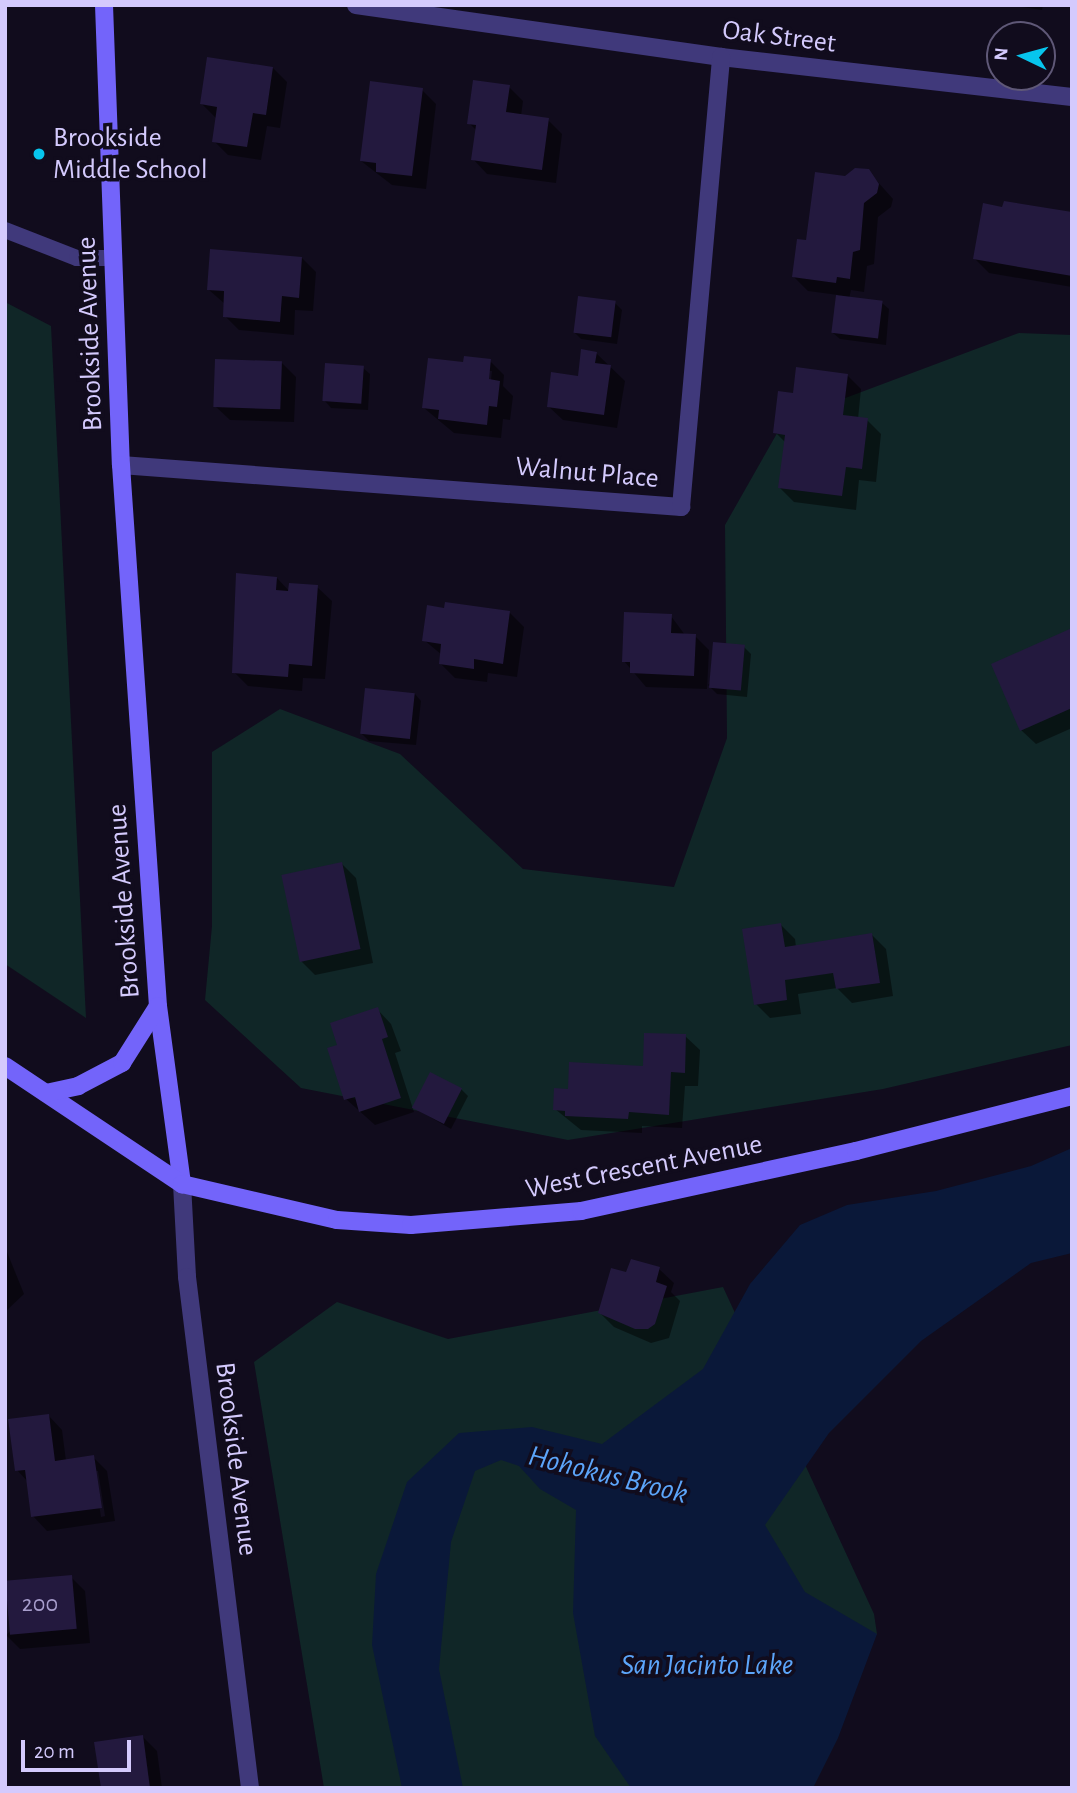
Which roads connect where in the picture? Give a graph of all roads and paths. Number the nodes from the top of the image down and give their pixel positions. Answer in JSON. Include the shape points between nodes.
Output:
{"nodes":[{"id":1,"x":104,"y":5,"type":"edge"},
{"id":2,"x":356,"y":5,"type":"edge"},
{"id":3,"x":721,"y":57,"type":"junction"},
{"id":4,"x":1072,"y":97,"type":"edge"},
{"id":5,"x":5,"y":230,"type":"edge"},
{"id":6,"x":114,"y":258,"type":"junction"},
{"id":7,"x":121,"y":465,"type":"junction"},
{"id":8,"x":158,"y":1006,"type":"junction"},
{"id":9,"x":5,"y":1066,"type":"edge"},
{"id":10,"x":46,"y":1093,"type":"junction"},
{"id":11,"x":1072,"y":1096,"type":"edge"},
{"id":12,"x":182,"y":1184,"type":"junction"},
{"id":13,"x":250,"y":1788,"type":"edge"}],
"edges":[{"from":1,"to":6,"type":"main road","name":"Brookside Avenue"},
{"from":2,"to":3,"type":"street","name":"Oak Street"},
{"from":3,"to":4,"type":"street","name":"Oak Street"},
{"from":3,"to":7,"type":"street","name":"Walnut Place","via":[[681,507]]},
{"from":5,"to":6,"type":"lane","via":[[77,258]]},
{"from":6,"to":7,"type":"main road","name":"Brookside Avenue"},
{"from":7,"to":8,"type":"main road","name":"Brookside Avenue"},
{"from":8,"to":10,"type":"main road","via":[[122,1063],[78,1086]]},
{"from":8,"to":12,"type":"main road","name":"Brookside Avenue"},
{"from":9,"to":10,"type":"main road","name":"West Crescent Avenue"},
{"from":10,"to":12,"type":"main road","name":"West Crescent Avenue"},
{"from":11,"to":12,"type":"main road","name":"West Crescent Avenue","via":[[689,1188],[581,1211],[514,1218],[411,1225],[337,1220]]},
{"from":12,"to":13,"type":"street","name":"Brookside Avenue","via":[[187,1278]]}]}
